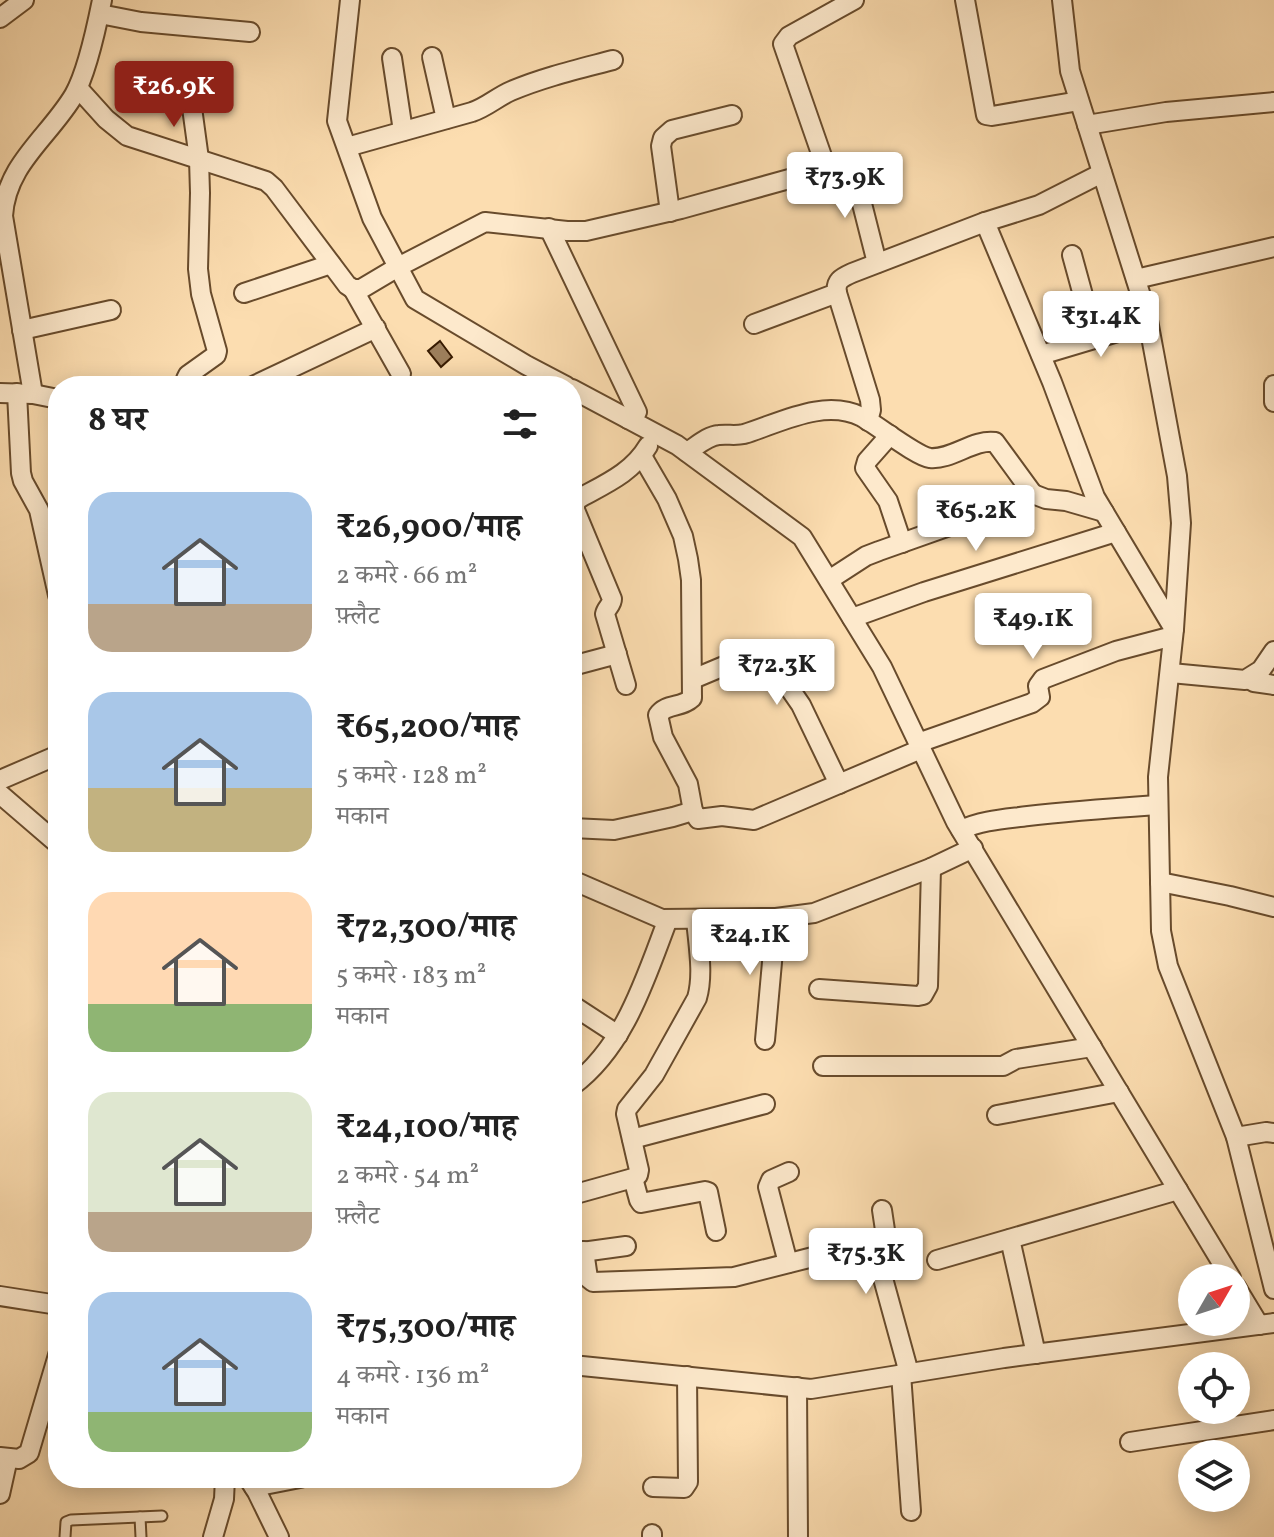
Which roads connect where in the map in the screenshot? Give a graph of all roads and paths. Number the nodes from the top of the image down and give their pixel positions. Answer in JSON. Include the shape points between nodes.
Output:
{"nodes":[{"id":1,"x":24,"y":0,"type":"edge"},
{"id":2,"x":350,"y":0,"type":"edge"},
{"id":3,"x":854,"y":0,"type":"edge"},
{"id":4,"x":965,"y":0,"type":"edge"},
{"id":5,"x":1062,"y":0,"type":"edge"},
{"id":6,"x":101,"y":7,"type":"edge"},
{"id":7,"x":0,"y":18,"type":"edge"},
{"id":8,"x":250,"y":32,"type":"dead end"},
{"id":9,"x":432,"y":57,"type":"dead end"},
{"id":10,"x":392,"y":58,"type":"dead end"},
{"id":11,"x":613,"y":60,"type":"dead end"},
{"id":12,"x":78,"y":88,"type":"junction"},
{"id":13,"x":190,"y":93,"type":"dead end"},
{"id":14,"x":1079,"y":101,"type":"junction"},
{"id":15,"x":1274,"y":102,"type":"edge"},
{"id":16,"x":732,"y":115,"type":"dead end"},
{"id":17,"x":446,"y":119,"type":"junction"},
{"id":18,"x":1087,"y":125,"type":"junction"},
{"id":19,"x":403,"y":131,"type":"junction"},
{"id":20,"x":347,"y":147,"type":"junction"},
{"id":21,"x":199,"y":159,"type":"junction"},
{"id":22,"x":0,"y":163,"type":"edge"},
{"id":23,"x":20,"y":165,"type":"junction"},
{"id":24,"x":823,"y":167,"type":"junction"},
{"id":25,"x":1102,"y":173,"type":"junction"},
{"id":26,"x":670,"y":212,"type":"junction"},
{"id":27,"x":985,"y":222,"type":"junction"},
{"id":28,"x":549,"y":228,"type":"junction"},
{"id":29,"x":3,"y":235,"type":"edge"},
{"id":30,"x":1274,"y":247,"type":"edge"},
{"id":31,"x":1072,"y":255,"type":"dead end"},
{"id":32,"x":877,"y":263,"type":"junction"},
{"id":33,"x":331,"y":264,"type":"junction"},
{"id":34,"x":398,"y":267,"type":"junction"},
{"id":35,"x":1136,"y":279,"type":"junction"},
{"id":36,"x":353,"y":289,"type":"junction"},
{"id":37,"x":244,"y":293,"type":"dead end"},
{"id":38,"x":837,"y":293,"type":"junction"},
{"id":39,"x":8,"y":294,"type":"edge"},
{"id":40,"x":111,"y":310,"type":"dead end"},
{"id":41,"x":1148,"y":323,"type":"junction"},
{"id":42,"x":754,"y":324,"type":"dead end"},
{"id":43,"x":376,"y":328,"type":"junction"},
{"id":44,"x":22,"y":330,"type":"junction"},
{"id":45,"x":1095,"y":339,"type":"junction"},
{"id":46,"x":1041,"y":355,"type":"junction"},
{"id":47,"x":401,"y":374,"type":"dead end"},
{"id":48,"x":188,"y":376,"type":"edge"},
{"id":49,"x":274,"y":376,"type":"edge"},
{"id":50,"x":547,"y":376,"type":"edge"},
{"id":51,"x":1274,"y":385,"type":"edge"},
{"id":52,"x":17,"y":393,"type":"edge"},
{"id":53,"x":582,"y":394,"type":"edge"},
{"id":54,"x":48,"y":398,"type":"edge"},
{"id":55,"x":1274,"y":402,"type":"edge"},
{"id":56,"x":628,"y":419,"type":"junction"},
{"id":57,"x":868,"y":421,"type":"junction"},
{"id":58,"x":656,"y":434,"type":"junction"},
{"id":59,"x":890,"y":435,"type":"junction"},
{"id":60,"x":687,"y":452,"type":"junction"},
{"id":61,"x":642,"y":456,"type":"junction"},
{"id":62,"x":1033,"y":494,"type":"junction"},
{"id":63,"x":582,"y":497,"type":"edge"},
{"id":64,"x":1104,"y":512,"type":"junction"},
{"id":65,"x":582,"y":527,"type":"edge"},
{"id":66,"x":1116,"y":532,"type":"junction"},
{"id":67,"x":902,"y":543,"type":"junction"},
{"id":68,"x":48,"y":550,"type":"edge"},
{"id":69,"x":829,"y":580,"type":"junction"},
{"id":70,"x":852,"y":618,"type":"junction"},
{"id":71,"x":1174,"y":633,"type":"junction"},
{"id":72,"x":1274,"y":651,"type":"edge"},
{"id":73,"x":617,"y":654,"type":"junction"},
{"id":74,"x":582,"y":663,"type":"edge"},
{"id":75,"x":1171,"y":673,"type":"junction"},
{"id":76,"x":693,"y":679,"type":"junction"},
{"id":77,"x":1249,"y":679,"type":"junction"},
{"id":78,"x":626,"y":685,"type":"dead end"},
{"id":79,"x":1274,"y":685,"type":"edge"},
{"id":80,"x":920,"y":746,"type":"junction"},
{"id":81,"x":48,"y":759,"type":"edge"},
{"id":82,"x":0,"y":780,"type":"edge"},
{"id":83,"x":839,"y":784,"type":"junction"},
{"id":84,"x":0,"y":794,"type":"edge"},
{"id":85,"x":1158,"y":805,"type":"junction"},
{"id":86,"x":693,"y":811,"type":"junction"},
{"id":87,"x":582,"y":828,"type":"edge"},
{"id":88,"x":961,"y":830,"type":"junction"},
{"id":89,"x":48,"y":835,"type":"edge"},
{"id":90,"x":973,"y":848,"type":"junction"},
{"id":91,"x":931,"y":868,"type":"junction"},
{"id":92,"x":1160,"y":882,"type":"junction"},
{"id":93,"x":582,"y":884,"type":"edge"},
{"id":94,"x":1274,"y":907,"type":"edge"},
{"id":95,"x":776,"y":918,"type":"junction"},
{"id":96,"x":668,"y":919,"type":"junction"},
{"id":97,"x":696,"y":919,"type":"junction"},
{"id":98,"x":819,"y":989,"type":"dead end"},
{"id":99,"x":582,"y":1012,"type":"edge"},
{"id":100,"x":618,"y":1035,"type":"junction"},
{"id":101,"x":765,"y":1040,"type":"dead end"},
{"id":102,"x":1092,"y":1047,"type":"junction"},
{"id":103,"x":823,"y":1066,"type":"dead end"},
{"id":104,"x":582,"y":1074,"type":"edge"},
{"id":105,"x":1119,"y":1092,"type":"junction"},
{"id":106,"x":765,"y":1104,"type":"dead end"},
{"id":107,"x":997,"y":1115,"type":"dead end"},
{"id":108,"x":1274,"y":1133,"type":"edge"},
{"id":109,"x":1236,"y":1137,"type":"junction"},
{"id":110,"x":632,"y":1139,"type":"junction"},
{"id":111,"x":789,"y":1172,"type":"dead end"},
{"id":112,"x":633,"y":1178,"type":"junction"},
{"id":113,"x":1178,"y":1190,"type":"junction"},
{"id":114,"x":582,"y":1192,"type":"edge"},
{"id":115,"x":882,"y":1210,"type":"dead end"},
{"id":116,"x":716,"y":1231,"type":"dead end"},
{"id":117,"x":1010,"y":1239,"type":"junction"},
{"id":118,"x":626,"y":1246,"type":"dead end"},
{"id":119,"x":1269,"y":1251,"type":"edge"},
{"id":120,"x":582,"y":1252,"type":"edge"},
{"id":121,"x":813,"y":1257,"type":"dead end"},
{"id":122,"x":937,"y":1260,"type":"dead end"},
{"id":123,"x":582,"y":1262,"type":"edge"},
{"id":124,"x":788,"y":1263,"type":"junction"},
{"id":125,"x":1223,"y":1264,"type":"edge"},
{"id":126,"x":1274,"y":1289,"type":"edge"},
{"id":127,"x":0,"y":1296,"type":"edge"},
{"id":128,"x":48,"y":1303,"type":"edge"},
{"id":129,"x":1250,"y":1304,"type":"edge"},
{"id":130,"x":1266,"y":1324,"type":"edge"},
{"id":131,"x":1036,"y":1354,"type":"junction"},
{"id":132,"x":582,"y":1366,"type":"edge"},
{"id":133,"x":905,"y":1374,"type":"junction"},
{"id":134,"x":687,"y":1376,"type":"junction"},
{"id":135,"x":797,"y":1387,"type":"junction"},
{"id":136,"x":48,"y":1389,"type":"edge"},
{"id":137,"x":1274,"y":1420,"type":"edge"},
{"id":138,"x":1130,"y":1442,"type":"dead end"},
{"id":139,"x":4,"y":1458,"type":"edge"},
{"id":140,"x":653,"y":1487,"type":"dead end"},
{"id":141,"x":225,"y":1488,"type":"edge"},
{"id":142,"x":254,"y":1488,"type":"edge"},
{"id":143,"x":0,"y":1494,"type":"edge"},
{"id":144,"x":911,"y":1511,"type":"dead end"},
{"id":145,"x":162,"y":1516,"type":"dead end"},
{"id":146,"x":140,"y":1517,"type":"junction"},
{"id":147,"x":65,"y":1537,"type":"edge"},
{"id":148,"x":141,"y":1537,"type":"edge"},
{"id":149,"x":213,"y":1537,"type":"edge"},
{"id":150,"x":279,"y":1537,"type":"edge"},
{"id":151,"x":798,"y":1537,"type":"edge"}],
"edges":[{"from":1,"to":7,"type":"street"},
{"from":2,"to":20,"type":"street","via":[[337,121]]},
{"from":3,"to":24,"type":"street","via":[[783,44]]},
{"from":4,"to":14,"type":"street","via":[[986,115]]},
{"from":5,"to":14,"type":"street"},
{"from":6,"to":8,"type":"street","via":[[141,22]]},
{"from":6,"to":12,"type":"street"},
{"from":9,"to":17,"type":"street"},
{"from":10,"to":19,"type":"street"},
{"from":11,"to":17,"type":"street","via":[[532,83],[481,109]]},
{"from":12,"to":21,"type":"street","via":[[127,136]]},
{"from":12,"to":23,"type":"street"},
{"from":13,"to":21,"type":"street"},
{"from":14,"to":18,"type":"street"},
{"from":15,"to":18,"type":"street"},
{"from":16,"to":26,"type":"street","via":[[672,130],[663,138]]},
{"from":17,"to":19,"type":"street"},
{"from":18,"to":25,"type":"street"},
{"from":19,"to":20,"type":"street"},
{"from":20,"to":34,"type":"street","via":[[372,218]]},
{"from":21,"to":33,"type":"street","via":[[266,181]]},
{"from":21,"to":48,"type":"street","via":[[198,269],[217,351]]},
{"from":22,"to":23,"type":"street"},
{"from":23,"to":29,"type":"street","via":[[3,202]]},
{"from":24,"to":26,"type":"street"},
{"from":24,"to":32,"type":"street","via":[[856,180]]},
{"from":25,"to":27,"type":"street","via":[[1039,205]]},
{"from":25,"to":35,"type":"street"},
{"from":26,"to":28,"type":"street","via":[[586,231]]},
{"from":27,"to":32,"type":"street"},
{"from":27,"to":46,"type":"street"},
{"from":28,"to":34,"type":"street","via":[[485,222]]},
{"from":28,"to":56,"type":"street","via":[[637,412]]},
{"from":29,"to":39,"type":"street"},
{"from":30,"to":35,"type":"street"},
{"from":31,"to":45,"type":"street"},
{"from":32,"to":38,"type":"street","via":[[841,278]]},
{"from":33,"to":36,"type":"street"},
{"from":33,"to":37,"type":"street"},
{"from":34,"to":36,"type":"street"},
{"from":34,"to":50,"type":"street","via":[[415,299]]},
{"from":35,"to":41,"type":"street"},
{"from":36,"to":43,"type":"street"},
{"from":38,"to":42,"type":"street"},
{"from":38,"to":57,"type":"street","via":[[870,400]]},
{"from":39,"to":44,"type":"street"},
{"from":40,"to":44,"type":"street"},
{"from":41,"to":45,"type":"street"},
{"from":41,"to":71,"type":"street","via":[[1181,523]]},
{"from":43,"to":47,"type":"street"},
{"from":43,"to":49,"type":"street"},
{"from":44,"to":52,"type":"street"},
{"from":45,"to":46,"type":"street"},
{"from":46,"to":64,"type":"street"},
{"from":51,"to":55,"type":"street"},
{"from":52,"to":54,"type":"street"},
{"from":52,"to":68,"type":"street","via":[[21,473],[39,510]]},
{"from":53,"to":56,"type":"street"},
{"from":56,"to":58,"type":"street"},
{"from":57,"to":59,"type":"street"},
{"from":57,"to":60,"type":"street","via":[[846,411],[820,411],[738,435],[715,436]]},
{"from":58,"to":60,"type":"street"},
{"from":58,"to":61,"type":"street"},
{"from":59,"to":62,"type":"street","via":[[932,458],[995,442]]},
{"from":59,"to":67,"type":"street","via":[[865,465],[892,510]]},
{"from":60,"to":69,"type":"street","via":[[802,537]]},
{"from":61,"to":63,"type":"street","via":[[620,477]]},
{"from":61,"to":76,"type":"street","via":[[683,536],[691,580]]},
{"from":62,"to":64,"type":"street"},
{"from":62,"to":67,"type":"street"},
{"from":64,"to":66,"type":"street"},
{"from":65,"to":73,"type":"street","via":[[612,599],[605,614]]},
{"from":66,"to":70,"type":"street"},
{"from":66,"to":71,"type":"street"},
{"from":67,"to":69,"type":"street","via":[[866,556]]},
{"from":69,"to":70,"type":"street"},
{"from":70,"to":80,"type":"street"},
{"from":71,"to":75,"type":"street"},
{"from":71,"to":80,"type":"street","via":[[1043,679],[1040,697],[1032,703]]},
{"from":72,"to":77,"type":"street"},
{"from":73,"to":74,"type":"street"},
{"from":73,"to":78,"type":"street"},
{"from":75,"to":77,"type":"street"},
{"from":75,"to":85,"type":"street"},
{"from":76,"to":83,"type":"street","via":[[755,653],[768,657],[801,705]]},
{"from":76,"to":86,"type":"street","via":[[692,698],[658,715],[663,737],[688,784]]},
{"from":77,"to":79,"type":"street"},
{"from":80,"to":83,"type":"street"},
{"from":80,"to":88,"type":"street"},
{"from":81,"to":82,"type":"street"},
{"from":83,"to":86,"type":"street","via":[[754,820],[698,819]]},
{"from":84,"to":89,"type":"street"},
{"from":85,"to":88,"type":"street","via":[[987,821]]},
{"from":85,"to":92,"type":"street"},
{"from":86,"to":87,"type":"street","via":[[614,830]]},
{"from":88,"to":90,"type":"street"},
{"from":90,"to":91,"type":"street"},
{"from":90,"to":102,"type":"street"},
{"from":91,"to":95,"type":"street","via":[[814,913]]},
{"from":91,"to":98,"type":"street","via":[[928,986],[923,995]]},
{"from":92,"to":94,"type":"street"},
{"from":92,"to":109,"type":"street","via":[[1168,966]]},
{"from":93,"to":96,"type":"street"},
{"from":95,"to":97,"type":"street"},
{"from":95,"to":101,"type":"street"},
{"from":96,"to":97,"type":"street"},
{"from":96,"to":100,"type":"street"},
{"from":97,"to":110,"type":"street","via":[[700,989],[654,1075],[627,1109]]},
{"from":99,"to":100,"type":"street"},
{"from":100,"to":104,"type":"street"},
{"from":102,"to":103,"type":"street","via":[[1016,1059],[1003,1066]]},
{"from":102,"to":105,"type":"street"},
{"from":105,"to":107,"type":"street"},
{"from":105,"to":113,"type":"street"},
{"from":106,"to":110,"type":"street"},
{"from":108,"to":109,"type":"street"},
{"from":109,"to":119,"type":"street"},
{"from":110,"to":112,"type":"street","via":[[639,1170]]},
{"from":111,"to":124,"type":"street","via":[[768,1187]]},
{"from":112,"to":114,"type":"street"},
{"from":112,"to":116,"type":"street","via":[[641,1203],[708,1192]]},
{"from":113,"to":117,"type":"street"},
{"from":113,"to":125,"type":"street"},
{"from":115,"to":133,"type":"street","via":[[889,1257],[881,1271]]},
{"from":117,"to":122,"type":"street"},
{"from":117,"to":131,"type":"street"},
{"from":118,"to":120,"type":"street"},
{"from":119,"to":126,"type":"street"},
{"from":121,"to":124,"type":"street"},
{"from":123,"to":124,"type":"street","via":[[593,1282],[734,1277]]},
{"from":127,"to":128,"type":"street"},
{"from":129,"to":130,"type":"street"},
{"from":130,"to":131,"type":"street"},
{"from":131,"to":133,"type":"street"},
{"from":132,"to":134,"type":"street"},
{"from":133,"to":135,"type":"street"},
{"from":133,"to":144,"type":"street"},
{"from":134,"to":135,"type":"street"},
{"from":134,"to":140,"type":"street","via":[[686,1486]]},
{"from":135,"to":151,"type":"street"},
{"from":136,"to":139,"type":"street","via":[[29,1453]]},
{"from":137,"to":138,"type":"street"},
{"from":139,"to":143,"type":"street"},
{"from":141,"to":149,"type":"street"},
{"from":142,"to":150,"type":"street"},
{"from":145,"to":146,"type":"lane"},
{"from":146,"to":147,"type":"lane","via":[[71,1520],[64,1527]]},
{"from":146,"to":148,"type":"lane"}]}
